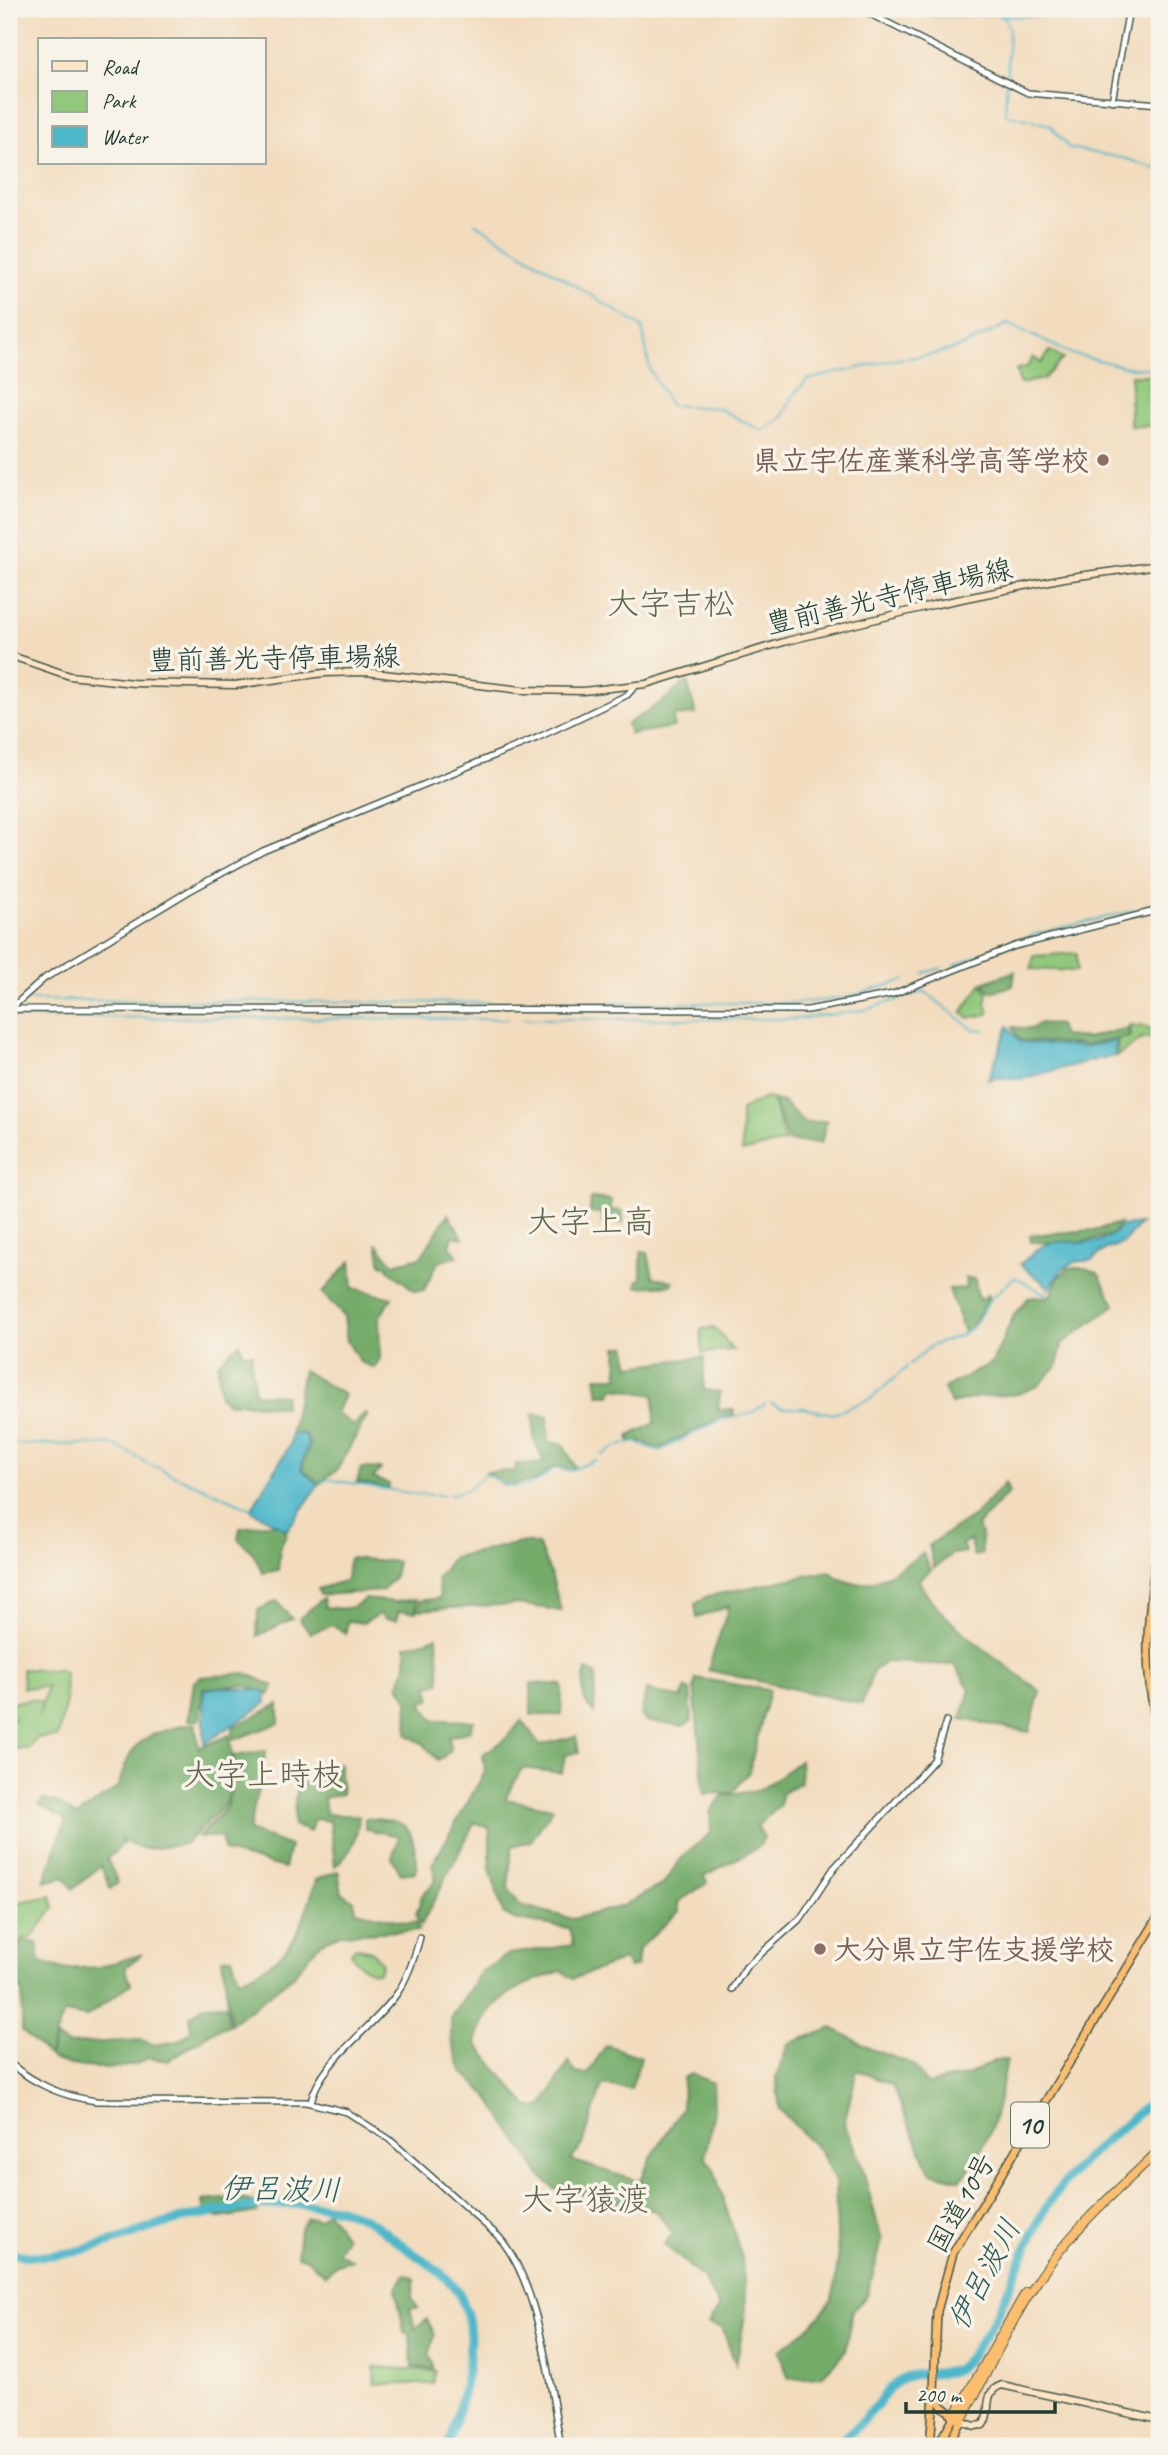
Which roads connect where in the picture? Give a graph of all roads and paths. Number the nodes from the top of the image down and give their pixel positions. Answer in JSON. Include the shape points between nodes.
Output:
{"nodes":[{"id":1,"x":860,"y":9,"type":"edge"},
{"id":2,"x":1129,"y":9,"type":"edge"},
{"id":3,"x":1112,"y":101,"type":"junction"},
{"id":4,"x":1159,"y":104,"type":"edge"},
{"id":5,"x":1159,"y":565,"type":"edge"},
{"id":6,"x":9,"y":655,"type":"edge"},
{"id":7,"x":636,"y":685,"type":"junction"},
{"id":8,"x":1159,"y":910,"type":"edge"},
{"id":9,"x":9,"y":1009,"type":"edge"},
{"id":10,"x":1159,"y":1538,"type":"edge"},
{"id":11,"x":946,"y":1721,"type":"dead end"},
{"id":12,"x":1159,"y":1732,"type":"edge"},
{"id":13,"x":1159,"y":1916,"type":"edge"},
{"id":14,"x":420,"y":1937,"type":"dead end"},
{"id":15,"x":732,"y":1989,"type":"dead end"},
{"id":16,"x":9,"y":2063,"type":"edge"},
{"id":17,"x":311,"y":2102,"type":"junction"},
{"id":18,"x":1159,"y":2150,"type":"edge"},
{"id":19,"x":934,"y":2389,"type":"junction"},
{"id":20,"x":958,"y":2419,"type":"junction"},
{"id":21,"x":1159,"y":2420,"type":"edge"},
{"id":22,"x":561,"y":2446,"type":"edge"},
{"id":23,"x":930,"y":2446,"type":"edge"},
{"id":24,"x":937,"y":2446,"type":"edge"},
{"id":25,"x":947,"y":2446,"type":"edge"}],
"edges":[{"from":1,"to":3,"type":"street","via":[[1021,90]]},
{"from":2,"to":3,"type":"street"},
{"from":3,"to":4,"type":"street"},
{"from":5,"to":7,"type":"main road","name":"豊前善光寺停車場線","via":[[1064,578],[884,616]]},
{"from":6,"to":7,"type":"main road","name":"豊前善光寺停車場線","via":[[71,676],[133,683],[228,686],[366,672],[551,692]]},
{"from":7,"to":9,"type":"street","via":[[627,695],[537,738],[263,851],[45,978]]},
{"from":8,"to":9,"type":"street","via":[[1014,946],[893,994],[808,1010]]},
{"from":10,"to":12,"type":"highway","via":[[1146,1643]]},
{"from":11,"to":15,"type":"street","via":[[938,1754],[834,1868],[789,1932],[746,1967]]},
{"from":13,"to":19,"type":"highway","name":"国道10号","number":"10","via":[[958,2242],[941,2291]]},
{"from":14,"to":17,"type":"street","via":[[398,1993],[322,2078]]},
{"from":16,"to":17,"type":"street","via":[[46,2089],[96,2101]]},
{"from":17,"to":22,"type":"street","via":[[347,2112],[389,2139],[510,2251],[528,2290]]},
{"from":18,"to":20,"type":"highway","via":[[1052,2253],[1023,2295]]},
{"from":19,"to":20,"type":"highway","via":[[942,2406]]},
{"from":19,"to":23,"type":"highway","number":"10"},
{"from":20,"to":21,"type":"main road","via":[[984,2425],[988,2398],[1002,2385]]},
{"from":20,"to":24,"type":"highway"},
{"from":20,"to":25,"type":"highway"}]}
